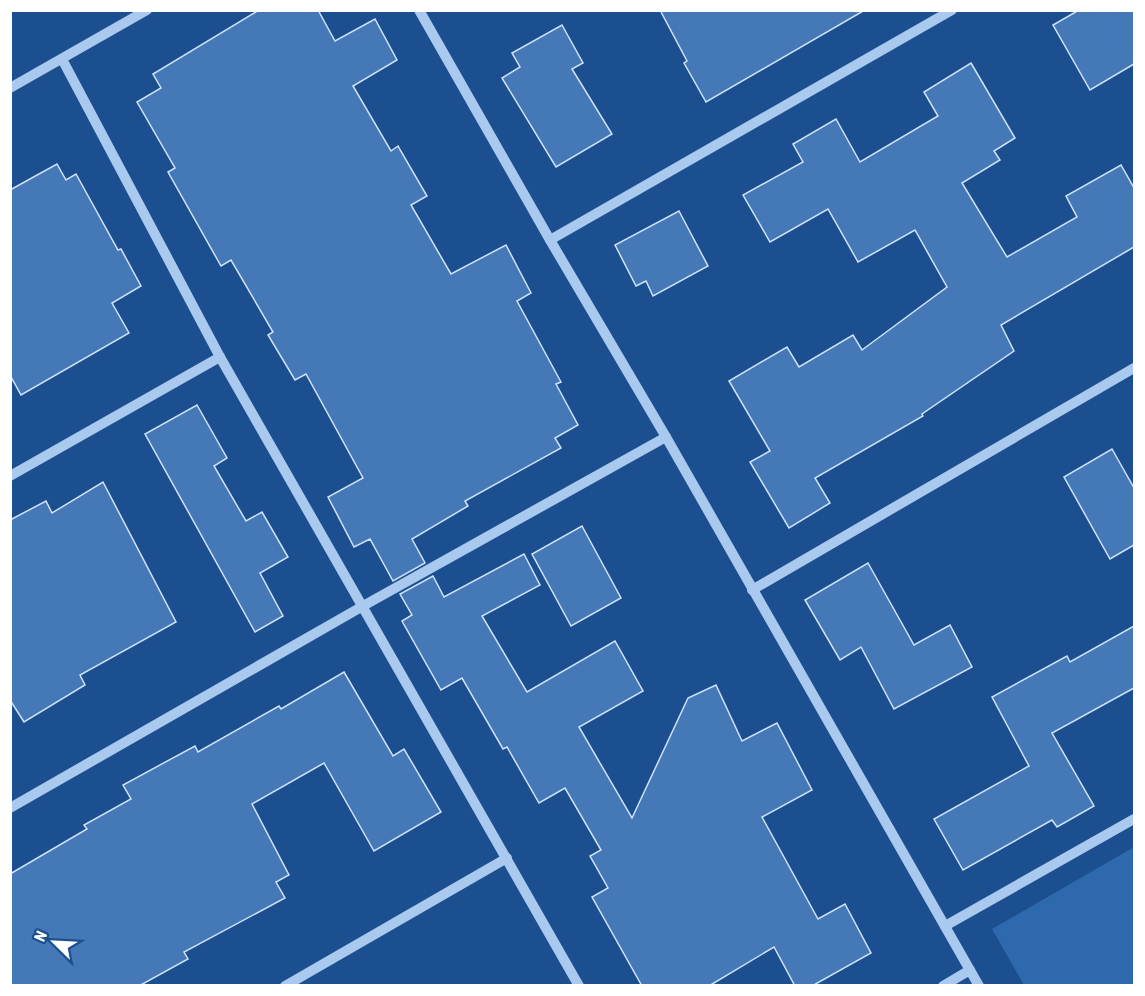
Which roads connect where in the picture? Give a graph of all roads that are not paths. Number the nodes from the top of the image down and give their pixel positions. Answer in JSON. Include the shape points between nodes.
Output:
{"nodes":[{"id":1,"x":147,"y":10,"type":"edge"},
{"id":2,"x":419,"y":10,"type":"edge"},
{"id":3,"x":952,"y":10,"type":"edge"},
{"id":4,"x":62,"y":58,"type":"junction"},
{"id":5,"x":10,"y":88,"type":"edge"},
{"id":6,"x":550,"y":240,"type":"junction"},
{"id":7,"x":220,"y":357,"type":"junction"},
{"id":8,"x":1134,"y":368,"type":"edge"},
{"id":9,"x":666,"y":437,"type":"junction"},
{"id":10,"x":10,"y":476,"type":"edge"},
{"id":11,"x":752,"y":590,"type":"junction"},
{"id":12,"x":363,"y":606,"type":"junction"},
{"id":13,"x":10,"y":808,"type":"edge"},
{"id":14,"x":1134,"y":819,"type":"edge"},
{"id":15,"x":507,"y":858,"type":"junction"},
{"id":16,"x":945,"y":926,"type":"junction"},
{"id":17,"x":970,"y":970,"type":"junction"},
{"id":18,"x":285,"y":986,"type":"edge"},
{"id":19,"x":579,"y":986,"type":"edge"},
{"id":20,"x":943,"y":986,"type":"edge"},
{"id":21,"x":979,"y":986,"type":"edge"}],
"edges":[{"from":1,"to":4,"type":"street"},
{"from":2,"to":6,"type":"street"},
{"from":3,"to":6,"type":"street"},
{"from":4,"to":5,"type":"street"},
{"from":4,"to":7,"type":"street"},
{"from":6,"to":9,"type":"street"},
{"from":7,"to":10,"type":"street"},
{"from":7,"to":12,"type":"street"},
{"from":8,"to":11,"type":"street"},
{"from":9,"to":11,"type":"street"},
{"from":9,"to":12,"type":"street"},
{"from":11,"to":16,"type":"street"},
{"from":12,"to":13,"type":"street"},
{"from":12,"to":15,"type":"street"},
{"from":14,"to":16,"type":"street"},
{"from":15,"to":18,"type":"street"},
{"from":15,"to":19,"type":"street"},
{"from":16,"to":17,"type":"street"},
{"from":17,"to":20,"type":"street"},
{"from":17,"to":21,"type":"street"}]}
